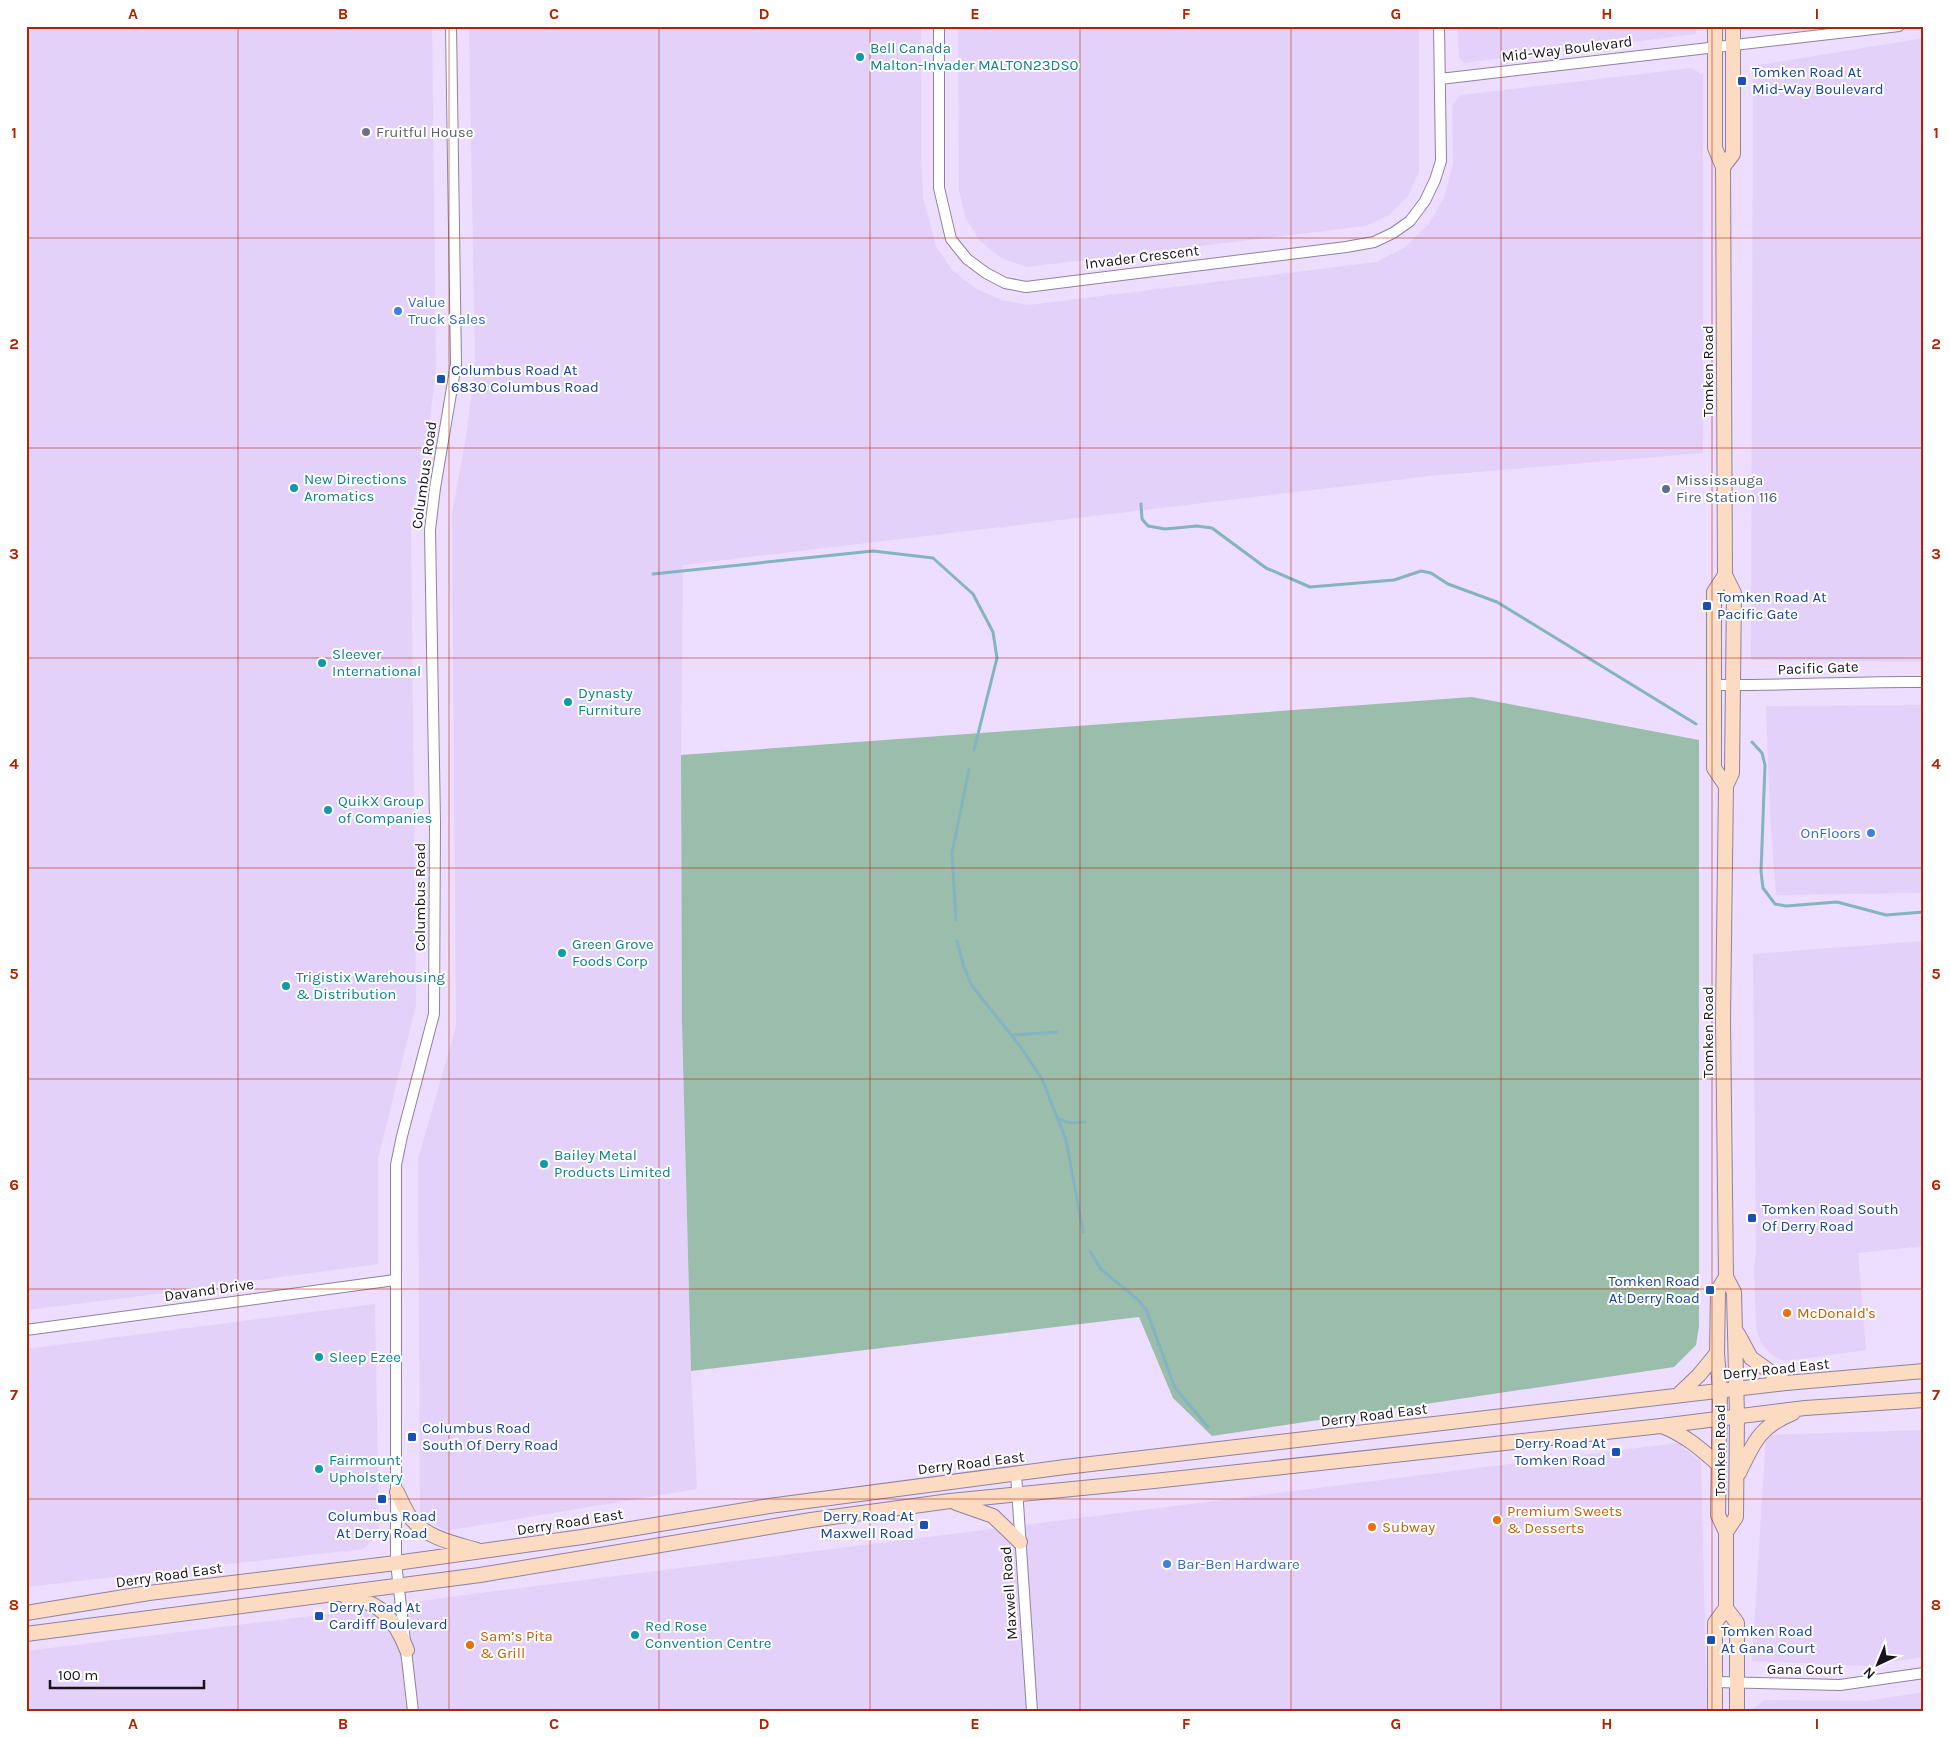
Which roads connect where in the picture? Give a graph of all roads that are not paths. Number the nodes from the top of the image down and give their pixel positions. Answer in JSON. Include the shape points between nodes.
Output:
{"nodes":[{"id":1,"x":451,"y":26,"type":"edge"},
{"id":2,"x":939,"y":26,"type":"edge"},
{"id":3,"x":1440,"y":26,"type":"edge"},
{"id":4,"x":1715,"y":26,"type":"edge"},
{"id":5,"x":1733,"y":26,"type":"edge"},
{"id":6,"x":1899,"y":26,"type":"edge"},
{"id":7,"x":1733,"y":45,"type":"junction"},
{"id":8,"x":1714,"y":46,"type":"junction"},
{"id":9,"x":1440,"y":79,"type":"junction"},
{"id":10,"x":1722,"y":167,"type":"junction"},
{"id":11,"x":1725,"y":575,"type":"junction"},
{"id":12,"x":1924,"y":682,"type":"edge"},
{"id":13,"x":1714,"y":685,"type":"junction"},
{"id":14,"x":1733,"y":685,"type":"junction"},
{"id":15,"x":1726,"y":786,"type":"junction"},
{"id":16,"x":1726,"y":1277,"type":"junction"},
{"id":17,"x":395,"y":1280,"type":"junction"},
{"id":18,"x":26,"y":1330,"type":"edge"},
{"id":19,"x":1736,"y":1331,"type":"junction"},
{"id":20,"x":1717,"y":1353,"type":"junction"},
{"id":21,"x":1924,"y":1371,"type":"edge"},
{"id":22,"x":1786,"y":1383,"type":"junction"},
{"id":23,"x":1737,"y":1390,"type":"junction"},
{"id":24,"x":1720,"y":1392,"type":"junction"},
{"id":25,"x":1678,"y":1396,"type":"junction"},
{"id":26,"x":1924,"y":1400,"type":"edge"},
{"id":27,"x":1805,"y":1408,"type":"junction"},
{"id":28,"x":1737,"y":1416,"type":"junction"},
{"id":29,"x":1720,"y":1418,"type":"junction"},
{"id":30,"x":1661,"y":1426,"type":"junction"},
{"id":31,"x":1719,"y":1465,"type":"junction"},
{"id":32,"x":1016,"y":1474,"type":"junction"},
{"id":33,"x":1737,"y":1478,"type":"junction"},
{"id":34,"x":397,"y":1492,"type":"junction"},
{"id":35,"x":1018,"y":1496,"type":"junction"},
{"id":36,"x":950,"y":1501,"type":"junction"},
{"id":37,"x":1726,"y":1532,"type":"junction"},
{"id":38,"x":1020,"y":1542,"type":"junction"},
{"id":39,"x":482,"y":1551,"type":"junction"},
{"id":40,"x":396,"y":1563,"type":"junction"},
{"id":41,"x":398,"y":1585,"type":"junction"},
{"id":42,"x":330,"y":1595,"type":"junction"},
{"id":43,"x":1726,"y":1608,"type":"junction"},
{"id":44,"x":26,"y":1613,"type":"edge"},
{"id":45,"x":26,"y":1634,"type":"edge"},
{"id":46,"x":407,"y":1650,"type":"junction"},
{"id":47,"x":1924,"y":1673,"type":"edge"},
{"id":48,"x":1715,"y":1682,"type":"junction"},
{"id":49,"x":1736,"y":1683,"type":"junction"},
{"id":50,"x":413,"y":1711,"type":"edge"},
{"id":51,"x":1032,"y":1711,"type":"edge"},
{"id":52,"x":1715,"y":1711,"type":"edge"},
{"id":53,"x":1737,"y":1711,"type":"edge"}],
"edges":[{"from":1,"to":17,"type":"street","name":"Columbus Road","via":[[456,364],[430,530],[435,1007],[396,1165]]},
{"from":2,"to":9,"type":"street","name":"Invader Crescent","via":[[939,188],[951,239],[986,273],[1005,284],[1026,287],[1346,247],[1374,242],[1393,233],[1410,221],[1425,201],[1441,161]]},
{"from":3,"to":9,"type":"street"},
{"from":4,"to":8,"type":"main road","name":"Tomken Road"},
{"from":5,"to":7,"type":"main road","name":"Tomken Road"},
{"from":6,"to":7,"type":"street","name":"Mid-Way Boulevard"},
{"from":7,"to":8,"type":"street","name":"Mid-Way Boulevard"},
{"from":7,"to":10,"type":"main road","name":"Tomken Road","via":[[1733,154]]},
{"from":8,"to":9,"type":"street","name":"Mid-Way Boulevard"},
{"from":8,"to":10,"type":"main road","name":"Tomken Road","via":[[1715,148]]},
{"from":10,"to":11,"type":"main road","name":"Tomken Road"},
{"from":11,"to":13,"type":"main road","name":"Tomken Road","via":[[1714,592]]},
{"from":11,"to":14,"type":"main road","name":"Tomken Road","via":[[1734,593]]},
{"from":12,"to":14,"type":"street","name":"Pacific Gate"},
{"from":13,"to":14,"type":"street","name":"Pacific Gate"},
{"from":13,"to":15,"type":"main road","name":"Tomken Road","via":[[1714,768]]},
{"from":14,"to":15,"type":"main road","name":"Tomken Road","via":[[1732,773]]},
{"from":15,"to":16,"type":"main road","name":"Tomken Road","via":[[1723,1018]]},
{"from":16,"to":19,"type":"main road","name":"Tomken Road","via":[[1734,1292]]},
{"from":16,"to":20,"type":"main road","name":"Tomken Road","via":[[1718,1290]]},
{"from":17,"to":18,"type":"street","name":"Davand Drive"},
{"from":17,"to":34,"type":"street","name":"Columbus Road"},
{"from":19,"to":22,"type":"main road","via":[[1751,1358]]},
{"from":19,"to":23,"type":"main road","name":"Tomken Road"},
{"from":20,"to":24,"type":"main road","name":"Tomken Road"},
{"from":20,"to":25,"type":"main road"},
{"from":21,"to":22,"type":"main road","name":"Derry Road East"},
{"from":22,"to":23,"type":"main road","name":"Derry Road East"},
{"from":23,"to":24,"type":"main road","name":"Derry Road East"},
{"from":23,"to":28,"type":"main road","name":"Tomken Road"},
{"from":24,"to":25,"type":"main road","name":"Derry Road East"},
{"from":24,"to":29,"type":"main road","name":"Tomken Road"},
{"from":25,"to":32,"type":"main road","name":"Derry Road East"},
{"from":26,"to":27,"type":"main road"},
{"from":27,"to":28,"type":"main road"},
{"from":27,"to":33,"type":"main road","via":[[1778,1419],[1762,1431]]},
{"from":28,"to":29,"type":"main road"},
{"from":28,"to":33,"type":"main road","name":"Tomken Road"},
{"from":29,"to":30,"type":"main road"},
{"from":29,"to":31,"type":"main road","name":"Tomken Road"},
{"from":30,"to":31,"type":"main road","via":[[1677,1432]]},
{"from":30,"to":35,"type":"main road"},
{"from":31,"to":37,"type":"main road","name":"Tomken Road","via":[[1718,1514]]},
{"from":32,"to":35,"type":"street","name":"Maxwell Road"},
{"from":32,"to":39,"type":"main road","name":"Derry Road East","via":[[769,1506]]},
{"from":33,"to":37,"type":"main road","name":"Tomken Road","via":[[1736,1517]]},
{"from":34,"to":39,"type":"main road","via":[[410,1517],[428,1533]]},
{"from":34,"to":40,"type":"street","name":"Columbus Road"},
{"from":35,"to":36,"type":"main road"},
{"from":35,"to":38,"type":"street","name":"Maxwell Road"},
{"from":36,"to":38,"type":"main road","via":[[993,1516]]},
{"from":36,"to":41,"type":"main road"},
{"from":37,"to":43,"type":"main road","name":"Tomken Road"},
{"from":38,"to":51,"type":"street","name":"Maxwell Road"},
{"from":39,"to":40,"type":"main road","name":"Derry Road East"},
{"from":40,"to":41,"type":"street","name":"Columbus Road"},
{"from":40,"to":44,"type":"main road","name":"Derry Road East","via":[[149,1593]]},
{"from":41,"to":42,"type":"main road"},
{"from":41,"to":46,"type":"street","name":"Columbus Road"},
{"from":42,"to":45,"type":"main road"},
{"from":42,"to":46,"type":"main road","via":[[360,1599],[383,1611],[400,1630]]},
{"from":43,"to":48,"type":"main road","name":"Tomken Road","via":[[1715,1623]]},
{"from":43,"to":49,"type":"main road","name":"Tomken Road","via":[[1737,1623]]},
{"from":46,"to":50,"type":"street","name":"Columbus Road"},
{"from":47,"to":49,"type":"street","name":"Gana Court","via":[[1840,1685]]},
{"from":48,"to":49,"type":"street","name":"Gana Court"},
{"from":48,"to":52,"type":"main road","name":"Tomken Road"},
{"from":49,"to":53,"type":"main road","name":"Tomken Road"}]}
